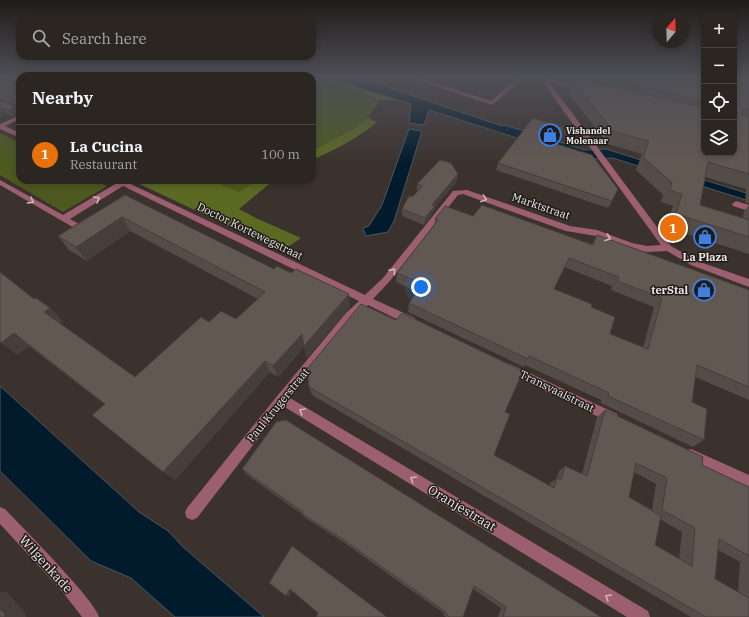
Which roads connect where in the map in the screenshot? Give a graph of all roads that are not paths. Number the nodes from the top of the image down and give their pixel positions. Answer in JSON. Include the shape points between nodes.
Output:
{"nodes":[{"id":1,"x":563,"y":107,"type":"edge"},
{"id":2,"x":16,"y":119,"type":"edge"},
{"id":3,"x":16,"y":134,"type":"edge"},
{"id":4,"x":0,"y":182,"type":"edge"},
{"id":5,"x":116,"y":184,"type":"edge"},
{"id":6,"x":123,"y":184,"type":"edge"},
{"id":7,"x":736,"y":204,"type":"dead end"},
{"id":8,"x":749,"y":208,"type":"edge"},
{"id":9,"x":63,"y":219,"type":"junction"},
{"id":10,"x":83,"y":230,"type":"edge"},
{"id":11,"x":668,"y":248,"type":"junction"},
{"id":12,"x":749,"y":283,"type":"edge"},
{"id":13,"x":366,"y":300,"type":"junction"},
{"id":14,"x":423,"y":327,"type":"edge"},
{"id":15,"x":502,"y":365,"type":"edge"},
{"id":16,"x":282,"y":399,"type":"junction"},
{"id":17,"x":624,"y":423,"type":"edge"},
{"id":18,"x":682,"y":451,"type":"edge"},
{"id":19,"x":749,"y":482,"type":"edge"},
{"id":20,"x":192,"y":513,"type":"dead end"},
{"id":21,"x":0,"y":514,"type":"edge"},
{"id":22,"x":90,"y":616,"type":"edge"},
{"id":23,"x":642,"y":617,"type":"edge"}],
"edges":[{"from":1,"to":11,"type":"street"},
{"from":2,"to":3,"type":"street","via":[[0,126]]},
{"from":4,"to":9,"type":"street","one_way":true},
{"from":9,"to":5,"type":"street","one_way":true},
{"from":6,"to":13,"type":"street","name":"Doctor Kortewegstraat"},
{"from":7,"to":8,"type":"street"},
{"from":9,"to":10,"type":"street"},
{"from":11,"to":12,"type":"street","via":[[694,263]]},
{"from":13,"to":11,"type":"street","name":"Marktstraat","one_way":true,"via":[[386,280],[456,193],[464,192],[569,229],[596,234],[631,246],[648,249]]},
{"from":13,"to":14,"type":"street"},
{"from":13,"to":16,"type":"street","name":"Paul Krugerstraat"},
{"from":15,"to":17,"type":"street","name":"Transvaalstraat"},
{"from":16,"to":20,"type":"street","name":"Paul Krugerstraat"},
{"from":23,"to":16,"type":"street","name":"Oranjestraat","one_way":true},
{"from":18,"to":19,"type":"street"},
{"from":21,"to":22,"type":"street","name":"Wilgenkade","via":[[67,586]]}]}
